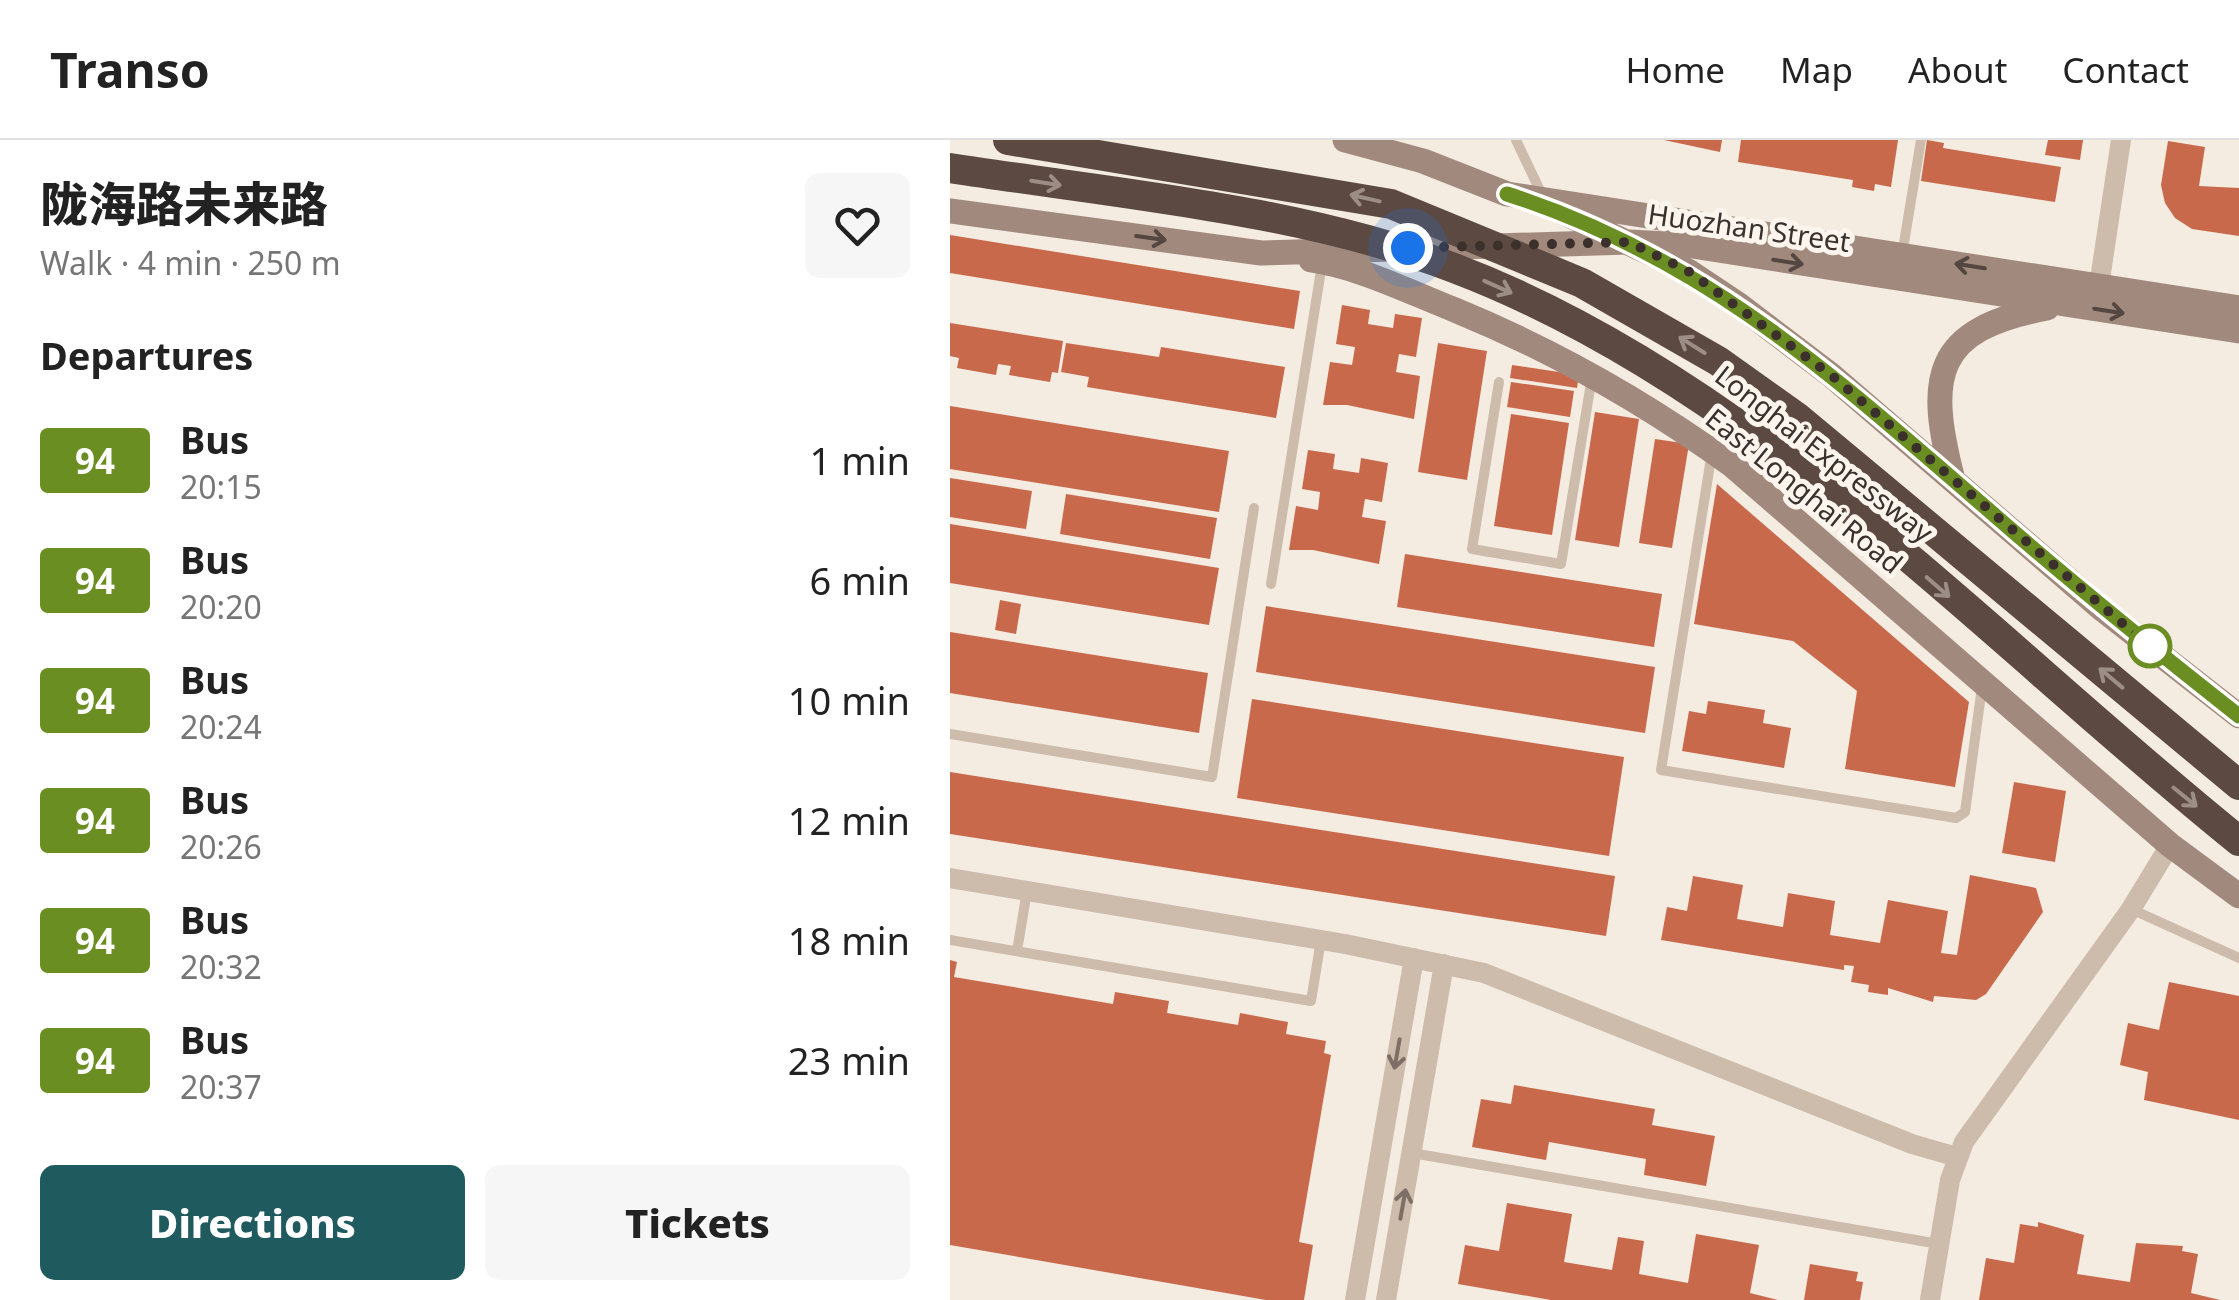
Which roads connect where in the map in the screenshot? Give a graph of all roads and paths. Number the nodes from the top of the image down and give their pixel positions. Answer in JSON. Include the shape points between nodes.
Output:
{"nodes":[{"id":1,"x":1008,"y":140,"type":"edge"},
{"id":2,"x":1345,"y":140,"type":"edge"},
{"id":3,"x":1516,"y":140,"type":"edge"},
{"id":4,"x":1921,"y":140,"type":"edge"},
{"id":5,"x":2121,"y":140,"type":"edge"},
{"id":6,"x":950,"y":168,"type":"edge"},
{"id":7,"x":1507,"y":194,"type":"junction"},
{"id":8,"x":1544,"y":200,"type":"junction"},
{"id":9,"x":950,"y":211,"type":"edge"},
{"id":10,"x":1629,"y":242,"type":"junction"},
{"id":11,"x":1261,"y":253,"type":"junction"},
{"id":12,"x":1902,"y":256,"type":"junction"},
{"id":13,"x":1322,"y":262,"type":"junction"},
{"id":14,"x":2099,"y":286,"type":"junction"},
{"id":15,"x":2065,"y":304,"type":"junction"},
{"id":16,"x":2239,"y":308,"type":"edge"},
{"id":17,"x":2239,"y":331,"type":"edge"},
{"id":18,"x":1592,"y":375,"type":"junction"},
{"id":19,"x":1499,"y":382,"type":"dead end"},
{"id":20,"x":1712,"y":451,"type":"junction"},
{"id":21,"x":1953,"y":480,"type":"junction"},
{"id":22,"x":1254,"y":508,"type":"dead end"},
{"id":23,"x":1272,"y":584,"type":"dead end"},
{"id":24,"x":1983,"y":679,"type":"junction"},
{"id":25,"x":2239,"y":716,"type":"edge"},
{"id":26,"x":950,"y":734,"type":"edge"},
{"id":27,"x":2239,"y":785,"type":"edge"},
{"id":28,"x":2239,"y":841,"type":"edge"},
{"id":29,"x":2170,"y":845,"type":"junction"},
{"id":30,"x":950,"y":878,"type":"edge"},
{"id":31,"x":1027,"y":891,"type":"junction"},
{"id":32,"x":2239,"y":896,"type":"edge"},
{"id":33,"x":2132,"y":909,"type":"junction"},
{"id":34,"x":950,"y":940,"type":"edge"},
{"id":35,"x":1322,"y":940,"type":"junction"},
{"id":36,"x":1017,"y":951,"type":"junction"},
{"id":37,"x":1414,"y":958,"type":"junction"},
{"id":38,"x":2239,"y":958,"type":"edge"},
{"id":39,"x":1444,"y":964,"type":"junction"},
{"id":40,"x":1412,"y":1153,"type":"junction"},
{"id":41,"x":1957,"y":1157,"type":"junction"},
{"id":42,"x":1939,"y":1244,"type":"junction"},
{"id":43,"x":1355,"y":1300,"type":"edge"},
{"id":44,"x":1386,"y":1300,"type":"edge"},
{"id":45,"x":1930,"y":1300,"type":"edge"}],
"edges":[{"from":27,"to":1,"type":"highway","name":"Longhai Expressway","one_way":true,"bridge":true,"via":[[1798,418],[1718,361],[1582,282],[1372,199]]},
{"from":2,"to":7,"type":"street","name":"Huozhan Street"},
{"from":3,"to":8,"type":"lane"},
{"from":4,"to":12,"type":"lane"},
{"from":5,"to":14,"type":"street"},
{"from":6,"to":28,"type":"highway","name":"Longhai Expressway","one_way":true,"bridge":true,"via":[[1371,242],[1453,267],[1571,321],[1774,448]]},
{"from":7,"to":8,"type":"street","name":"Huozhan Street"},
{"from":7,"to":10,"type":"street"},
{"from":8,"to":12,"type":"street","name":"Huozhan Street"},
{"from":9,"to":11,"type":"street","name":"Huozhan Street","one_way":true},
{"from":10,"to":11,"type":"street","name":"Huozhan Street"},
{"from":10,"to":15,"type":"street","name":"Huozhan Street","one_way":true},
{"from":10,"to":21,"type":"street","via":[[1739,305]]},
{"from":11,"to":13,"type":"street","name":"East Longhai Road"},
{"from":14,"to":12,"type":"street","name":"Huozhan Street","one_way":true},
{"from":13,"to":18,"type":"street","name":"East Longhai Road","via":[[1505,329]]},
{"from":13,"to":23,"type":"lane"},
{"from":14,"to":16,"type":"street","name":"Huozhan Street"},
{"from":15,"to":17,"type":"street","name":"Huozhan Street","one_way":true},
{"from":15,"to":21,"type":"street","via":[[1978,328],[1954,346],[1940,400]]},
{"from":18,"to":19,"type":"lane","via":[[1560,564],[1472,550]]},
{"from":18,"to":20,"type":"street","name":"East Longhai Road"},
{"from":20,"to":24,"type":"street","name":"East Longhai Road"},
{"from":20,"to":24,"type":"lane","via":[[1661,770],[1956,818],[1965,812]]},
{"from":21,"to":25,"type":"street"},
{"from":22,"to":26,"type":"lane","via":[[1212,777]]},
{"from":24,"to":29,"type":"street","name":"East Longhai Road"},
{"from":29,"to":32,"type":"street","name":"East Longhai Road"},
{"from":29,"to":33,"type":"street"},
{"from":30,"to":31,"type":"street"},
{"from":31,"to":35,"type":"street"},
{"from":31,"to":36,"type":"lane"},
{"from":33,"to":38,"type":"lane"},
{"from":33,"to":41,"type":"street"},
{"from":34,"to":36,"type":"lane"},
{"from":35,"to":36,"type":"lane","via":[[1311,1001]]},
{"from":35,"to":37,"type":"street"},
{"from":37,"to":39,"type":"street"},
{"from":37,"to":43,"type":"street","one_way":true},
{"from":39,"to":40,"type":"street"},
{"from":39,"to":41,"type":"street","via":[[1484,973]]},
{"from":40,"to":42,"type":"lane"},
{"from":44,"to":40,"type":"street","one_way":true},
{"from":41,"to":42,"type":"street"},
{"from":42,"to":45,"type":"street"}]}
